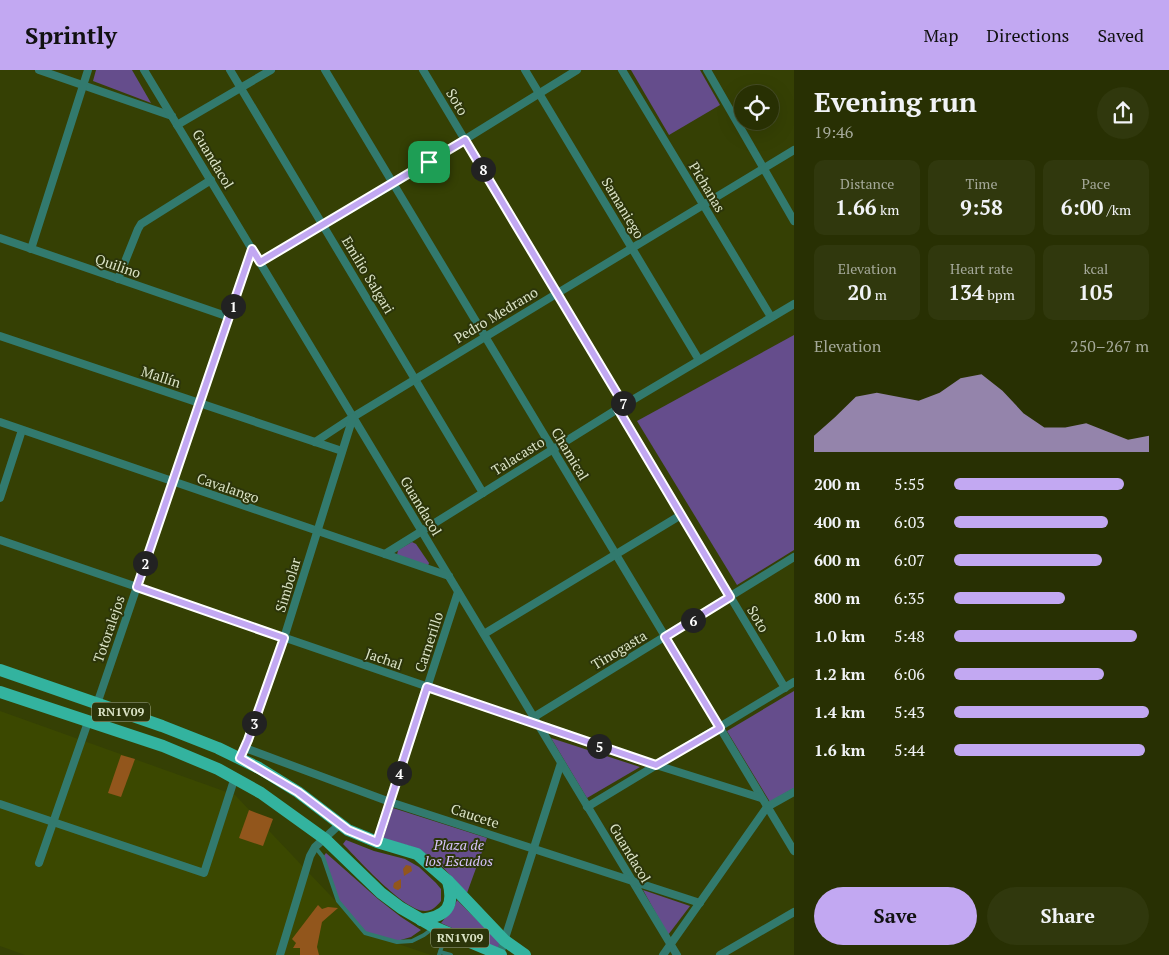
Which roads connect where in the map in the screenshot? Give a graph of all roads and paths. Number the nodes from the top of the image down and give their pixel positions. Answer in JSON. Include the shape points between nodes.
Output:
{"nodes":[{"id":1,"x":39,"y":70,"type":"edge"},
{"id":2,"x":88,"y":70,"type":"edge"},
{"id":3,"x":144,"y":70,"type":"edge"},
{"id":4,"x":230,"y":70,"type":"edge"},
{"id":5,"x":271,"y":70,"type":"edge"},
{"id":6,"x":325,"y":70,"type":"edge"},
{"id":7,"x":423,"y":70,"type":"edge"},
{"id":8,"x":525,"y":70,"type":"edge"},
{"id":9,"x":578,"y":70,"type":"edge"},
{"id":10,"x":622,"y":70,"type":"edge"},
{"id":11,"x":707,"y":70,"type":"edge"},
{"id":12,"x":83,"y":85,"type":"junction"},
{"id":13,"x":241,"y":88,"type":"junction"},
{"id":14,"x":539,"y":93,"type":"junction"},
{"id":15,"x":172,"y":116,"type":"junction"},
{"id":16,"x":177,"y":125,"type":"junction"},
{"id":17,"x":465,"y":140,"type":"junction"},
{"id":18,"x":794,"y":150,"type":"edge"},
{"id":19,"x":764,"y":168,"type":"junction"},
{"id":20,"x":211,"y":180,"type":"junction"},
{"id":21,"x":393,"y":184,"type":"junction"},
{"id":22,"x":703,"y":205,"type":"junction"},
{"id":23,"x":794,"y":221,"type":"edge"},
{"id":24,"x":324,"y":226,"type":"junction"},
{"id":25,"x":0,"y":238,"type":"edge"},
{"id":26,"x":632,"y":248,"type":"junction"},
{"id":27,"x":32,"y":249,"type":"junction"},
{"id":28,"x":252,"y":249,"type":"junction"},
{"id":29,"x":260,"y":262,"type":"junction"},
{"id":30,"x":118,"y":279,"type":"junction"},
{"id":31,"x":557,"y":293,"type":"junction"},
{"id":32,"x":794,"y":304,"type":"edge"},
{"id":33,"x":229,"y":317,"type":"junction"},
{"id":34,"x":771,"y":317,"type":"junction"},
{"id":35,"x":0,"y":336,"type":"edge"},
{"id":36,"x":485,"y":337,"type":"junction"},
{"id":37,"x":699,"y":360,"type":"junction"},
{"id":38,"x":415,"y":379,"type":"junction"},
{"id":39,"x":199,"y":403,"type":"junction"},
{"id":40,"x":621,"y":407,"type":"junction"},
{"id":41,"x":353,"y":416,"type":"junction"},
{"id":42,"x":0,"y":422,"type":"edge"},
{"id":43,"x":22,"y":430,"type":"junction"},
{"id":44,"x":315,"y":442,"type":"junction"},
{"id":45,"x":553,"y":449,"type":"junction"},
{"id":46,"x":342,"y":451,"type":"junction"},
{"id":47,"x":172,"y":482,"type":"junction"},
{"id":48,"x":483,"y":493,"type":"junction"},
{"id":49,"x":0,"y":498,"type":"edge"},
{"id":50,"x":681,"y":515,"type":"junction"},
{"id":51,"x":317,"y":531,"type":"junction"},
{"id":52,"x":422,"y":531,"type":"junction"},
{"id":53,"x":0,"y":540,"type":"edge"},
{"id":54,"x":385,"y":554,"type":"junction"},
{"id":55,"x":616,"y":555,"type":"junction"},
{"id":56,"x":794,"y":557,"type":"edge"},
{"id":57,"x":449,"y":576,"type":"junction"},
{"id":58,"x":137,"y":587,"type":"junction"},
{"id":59,"x":458,"y":592,"type":"junction"},
{"id":60,"x":730,"y":597,"type":"junction"},
{"id":61,"x":484,"y":634,"type":"junction"},
{"id":62,"x":665,"y":637,"type":"junction"},
{"id":63,"x":284,"y":638,"type":"junction"},
{"id":64,"x":0,"y":670,"type":"edge"},
{"id":65,"x":794,"y":682,"type":"edge"},
{"id":66,"x":427,"y":687,"type":"junction"},
{"id":67,"x":785,"y":688,"type":"junction"},
{"id":68,"x":0,"y":692,"type":"edge"},
{"id":69,"x":97,"y":704,"type":"junction"},
{"id":70,"x":534,"y":717,"type":"junction"},
{"id":71,"x":88,"y":722,"type":"junction"},
{"id":72,"x":538,"y":725,"type":"junction"},
{"id":73,"x":720,"y":728,"type":"junction"},
{"id":74,"x":242,"y":753,"type":"junction"},
{"id":75,"x":561,"y":762,"type":"junction"},
{"id":76,"x":656,"y":765,"type":"junction"},
{"id":77,"x":235,"y":777,"type":"junction"},
{"id":78,"x":794,"y":792,"type":"edge"},
{"id":79,"x":762,"y":798,"type":"junction"},
{"id":80,"x":390,"y":802,"type":"junction"},
{"id":81,"x":0,"y":804,"type":"edge"},
{"id":82,"x":588,"y":807,"type":"junction"},
{"id":83,"x":768,"y":807,"type":"junction"},
{"id":84,"x":53,"y":822,"type":"junction"},
{"id":85,"x":340,"y":824,"type":"junction"},
{"id":86,"x":377,"y":842,"type":"junction"},
{"id":87,"x":320,"y":843,"type":"junction"},
{"id":88,"x":534,"y":849,"type":"junction"},
{"id":89,"x":794,"y":851,"type":"edge"},
{"id":90,"x":39,"y":863,"type":"dead end"},
{"id":91,"x":632,"y":880,"type":"junction"},
{"id":92,"x":448,"y":881,"type":"junction"},
{"id":93,"x":700,"y":903,"type":"junction"},
{"id":94,"x":794,"y":912,"type":"edge"},
{"id":95,"x":421,"y":920,"type":"junction"},
{"id":96,"x":434,"y":927,"type":"junction"},
{"id":97,"x":446,"y":932,"type":"junction"},
{"id":98,"x":504,"y":940,"type":"junction"},
{"id":99,"x":670,"y":944,"type":"junction"},
{"id":100,"x":440,"y":953,"type":"edge"},
{"id":101,"x":280,"y":955,"type":"edge"},
{"id":102,"x":451,"y":955,"type":"edge"},
{"id":103,"x":500,"y":955,"type":"edge"},
{"id":104,"x":525,"y":955,"type":"edge"},
{"id":105,"x":663,"y":955,"type":"edge"},
{"id":106,"x":677,"y":955,"type":"edge"},
{"id":107,"x":720,"y":955,"type":"edge"}],
"edges":[{"from":1,"to":12,"type":"street"},
{"from":2,"to":12,"type":"street"},
{"from":3,"to":15,"type":"street","name":"Guandacol"},
{"from":4,"to":13,"type":"street","name":"Emilio Salgari"},
{"from":5,"to":13,"type":"street"},
{"from":6,"to":21,"type":"street","name":"Chamical"},
{"from":7,"to":17,"type":"street","name":"Soto"},
{"from":8,"to":14,"type":"street","name":"Samaniego"},
{"from":9,"to":14,"type":"street"},
{"from":10,"to":22,"type":"street","name":"Pichanas"},
{"from":11,"to":19,"type":"street"},
{"from":12,"to":15,"type":"street"},
{"from":12,"to":27,"type":"street"},
{"from":13,"to":16,"type":"street"},
{"from":13,"to":24,"type":"street","name":"Emilio Salgari"},
{"from":14,"to":17,"type":"street"},
{"from":14,"to":26,"type":"street","name":"Samaniego"},
{"from":15,"to":16,"type":"street","name":"Guandacol"},
{"from":16,"to":20,"type":"street","name":"Guandacol"},
{"from":17,"to":21,"type":"street"},
{"from":17,"to":31,"type":"street","name":"Soto"},
{"from":18,"to":19,"type":"street","name":"Pedro Medrano"},
{"from":19,"to":22,"type":"street","name":"Pedro Medrano"},
{"from":19,"to":23,"type":"street"},
{"from":20,"to":28,"type":"street","name":"Guandacol"},
{"from":20,"to":30,"type":"street","via":[[142,224]]},
{"from":21,"to":24,"type":"street"},
{"from":21,"to":36,"type":"street","name":"Chamical"},
{"from":22,"to":26,"type":"street","name":"Pedro Medrano"},
{"from":22,"to":34,"type":"street","name":"Pichanas"},
{"from":24,"to":29,"type":"street"},
{"from":24,"to":38,"type":"street","name":"Emilio Salgari"},
{"from":25,"to":27,"type":"street","name":"Quilino"},
{"from":26,"to":31,"type":"street","name":"Pedro Medrano"},
{"from":26,"to":37,"type":"street","name":"Samaniego"},
{"from":27,"to":30,"type":"street","name":"Quilino"},
{"from":28,"to":29,"type":"street","name":"Guandacol"},
{"from":28,"to":33,"type":"street","name":"Totoralejos"},
{"from":29,"to":41,"type":"street","name":"Guandacol"},
{"from":30,"to":33,"type":"street","name":"Quilino"},
{"from":31,"to":36,"type":"street","name":"Pedro Medrano"},
{"from":31,"to":40,"type":"street","name":"Soto"},
{"from":32,"to":34,"type":"street","name":"Talacasto"},
{"from":33,"to":39,"type":"street","name":"Totoralejos"},
{"from":34,"to":37,"type":"street","name":"Talacasto"},
{"from":35,"to":39,"type":"street","name":"Mallín"},
{"from":36,"to":38,"type":"street","name":"Pedro Medrano"},
{"from":36,"to":45,"type":"street","name":"Chamical"},
{"from":37,"to":40,"type":"street","name":"Talacasto"},
{"from":38,"to":41,"type":"street","name":"Pedro Medrano"},
{"from":38,"to":48,"type":"street","name":"Emilio Salgari"},
{"from":39,"to":44,"type":"street","name":"Mallín"},
{"from":39,"to":47,"type":"street","name":"Totoralejos"},
{"from":40,"to":45,"type":"street","name":"Talacasto"},
{"from":40,"to":50,"type":"street","name":"Soto"},
{"from":41,"to":44,"type":"street","name":"Pedro Medrano"},
{"from":41,"to":46,"type":"street","name":"Simbolar"},
{"from":41,"to":52,"type":"street","name":"Guandacol"},
{"from":42,"to":43,"type":"street","name":"Cavalango"},
{"from":43,"to":47,"type":"street","name":"Cavalango"},
{"from":43,"to":49,"type":"street"},
{"from":44,"to":46,"type":"street","name":"Mallín"},
{"from":45,"to":48,"type":"street","name":"Talacasto"},
{"from":45,"to":55,"type":"street","name":"Chamical"},
{"from":46,"to":51,"type":"street","name":"Simbolar"},
{"from":47,"to":51,"type":"street","name":"Cavalango"},
{"from":47,"to":58,"type":"street","name":"Totoralejos"},
{"from":48,"to":52,"type":"street","name":"Talacasto"},
{"from":50,"to":55,"type":"street"},
{"from":50,"to":60,"type":"street","name":"Soto"},
{"from":51,"to":54,"type":"street","name":"Cavalango"},
{"from":51,"to":63,"type":"street","name":"Simbolar"},
{"from":52,"to":54,"type":"street","name":"Talacasto"},
{"from":52,"to":57,"type":"street","name":"Guandacol"},
{"from":53,"to":58,"type":"street","name":"Jachal"},
{"from":54,"to":57,"type":"street","name":"Cavalango"},
{"from":55,"to":61,"type":"street"},
{"from":55,"to":62,"type":"street","name":"Chamical"},
{"from":56,"to":60,"type":"street","name":"Tinogasta"},
{"from":57,"to":59,"type":"street","name":"Guandacol"},
{"from":58,"to":63,"type":"street","name":"Jachal"},
{"from":58,"to":69,"type":"street","name":"Totoralejos"},
{"from":59,"to":61,"type":"street","name":"Guandacol"},
{"from":59,"to":66,"type":"street","name":"Carnerillo"},
{"from":60,"to":62,"type":"street","name":"Tinogasta"},
{"from":60,"to":67,"type":"street","name":"Soto"},
{"from":61,"to":70,"type":"street","name":"Guandacol"},
{"from":62,"to":70,"type":"street","name":"Tinogasta"},
{"from":62,"to":73,"type":"street","name":"Chamical"},
{"from":63,"to":66,"type":"street","name":"Jachal"},
{"from":63,"to":74,"type":"street","name":"Simbolar"},
{"from":64,"to":69,"type":"main road","number":"RN1V09"},
{"from":65,"to":67,"type":"street"},
{"from":66,"to":72,"type":"street","name":"Jachal"},
{"from":66,"to":80,"type":"street","name":"Carnerillo"},
{"from":67,"to":73,"type":"street"},
{"from":68,"to":71,"type":"main road","number":"RN1V09"},
{"from":69,"to":74,"type":"main road","number":"RN1V09"},
{"from":70,"to":72,"type":"street","name":"Guandacol"},
{"from":71,"to":77,"type":"main road","number":"RN1V09","via":[[188,755]]},
{"from":71,"to":84,"type":"street"},
{"from":72,"to":75,"type":"street","name":"Guandacol"},
{"from":72,"to":76,"type":"street","name":"Jachal"},
{"from":73,"to":76,"type":"street"},
{"from":73,"to":79,"type":"street","name":"Chamical"},
{"from":74,"to":80,"type":"street","name":"Caucete"},
{"from":74,"to":85,"type":"main road","number":"RN1V09"},
{"from":75,"to":82,"type":"street","name":"Guandacol"},
{"from":75,"to":88,"type":"street"},
{"from":76,"to":79,"type":"street","name":"Jachal"},
{"from":76,"to":82,"type":"street"},
{"from":77,"to":84,"type":"street","via":[[204,873]]},
{"from":77,"to":87,"type":"main road","number":"RN1V09","via":[[261,793]]},
{"from":78,"to":83,"type":"street"},
{"from":79,"to":83,"type":"street","name":"Chamical"},
{"from":80,"to":86,"type":"street","name":"Carnerillo"},
{"from":80,"to":88,"type":"street","name":"Caucete"},
{"from":81,"to":84,"type":"street"},
{"from":82,"to":91,"type":"street","name":"Guandacol"},
{"from":83,"to":89,"type":"street","name":"Chamical"},
{"from":83,"to":93,"type":"street"},
{"from":84,"to":90,"type":"street"},
{"from":85,"to":86,"type":"main road","number":"RN1V09"},
{"from":85,"to":87,"type":"street"},
{"from":86,"to":92,"type":"main road","number":"RN1V09","via":[[417,854]]},
{"from":87,"to":95,"type":"main road","number":"RN1V09","via":[[381,893]]},
{"from":87,"to":96,"type":"lane","via":[[338,902],[365,933],[397,942],[412,941]]},
{"from":87,"to":101,"type":"street","via":[[310,856]]},
{"from":88,"to":91,"type":"street","name":"Caucete"},
{"from":88,"to":98,"type":"street"},
{"from":91,"to":93,"type":"street","name":"Caucete"},
{"from":91,"to":99,"type":"street","name":"Guandacol"},
{"from":92,"to":95,"type":"main road","via":[[450,905],[435,918]]},
{"from":92,"to":98,"type":"main road","number":"RN1V09"},
{"from":93,"to":99,"type":"street"},
{"from":94,"to":107,"type":"street"},
{"from":95,"to":96,"type":"main road","number":"RN1V09"},
{"from":96,"to":97,"type":"main road","number":"RN1V09"},
{"from":97,"to":100,"type":"lane"},
{"from":97,"to":103,"type":"main road","number":"RN1V09"},
{"from":98,"to":103,"type":"street"},
{"from":98,"to":104,"type":"main road","number":"RN1V09"},
{"from":99,"to":105,"type":"street"},
{"from":99,"to":106,"type":"street","name":"Guandacol"},
{"from":100,"to":102,"type":"lane"}]}
